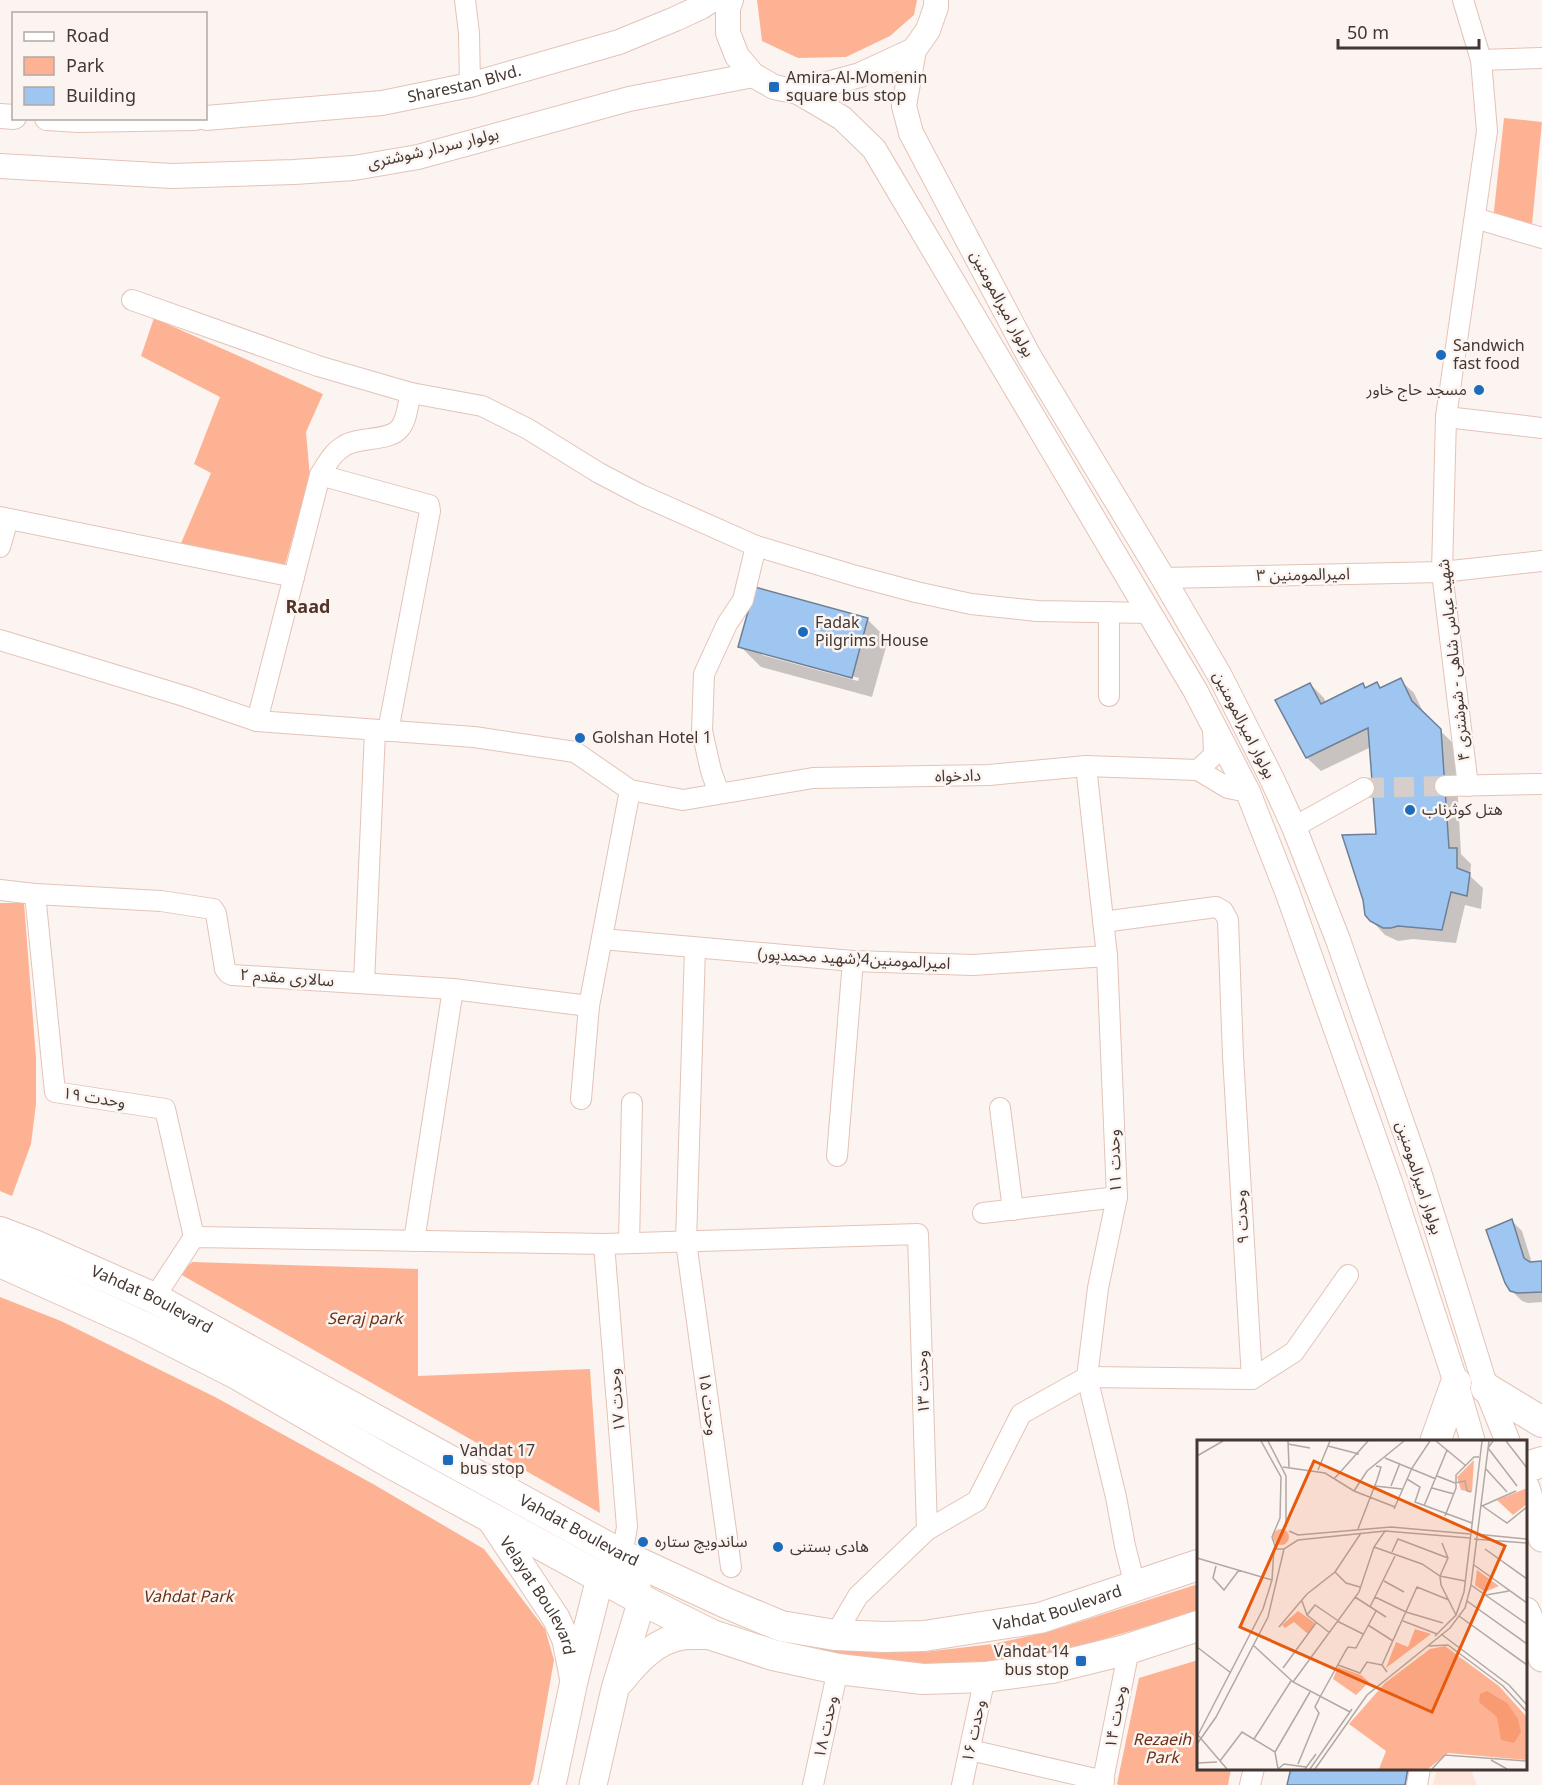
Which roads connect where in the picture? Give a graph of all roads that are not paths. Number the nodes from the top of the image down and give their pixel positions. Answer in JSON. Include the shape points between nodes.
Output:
{"nodes":[{"id":1,"x":465,"y":0,"type":"edge"},
{"id":2,"x":712,"y":0,"type":"edge"},
{"id":3,"x":731,"y":0,"type":"edge"},
{"id":4,"x":1463,"y":0,"type":"edge"},
{"id":5,"x":940,"y":2,"type":"edge"},
{"id":6,"x":914,"y":50,"type":"junction"},
{"id":7,"x":1542,"y":58,"type":"edge"},
{"id":8,"x":1480,"y":60,"type":"junction"},
{"id":9,"x":753,"y":75,"type":"junction"},
{"id":10,"x":470,"y":85,"type":"junction"},
{"id":11,"x":798,"y":92,"type":"junction"},
{"id":12,"x":207,"y":118,"type":"edge"},
{"id":13,"x":0,"y":166,"type":"edge"},
{"id":14,"x":1474,"y":218,"type":"junction"},
{"id":15,"x":1542,"y":238,"type":"edge"},
{"id":16,"x":132,"y":300,"type":"dead end"},
{"id":17,"x":411,"y":393,"type":"junction"},
{"id":18,"x":1446,"y":417,"type":"junction"},
{"id":19,"x":1542,"y":428,"type":"edge"},
{"id":20,"x":320,"y":475,"type":"junction"},
{"id":21,"x":4,"y":518,"type":"edge"},
{"id":22,"x":756,"y":546,"type":"junction"},
{"id":23,"x":0,"y":547,"type":"edge"},
{"id":24,"x":1542,"y":561,"type":"edge"},
{"id":25,"x":1442,"y":572,"type":"junction"},
{"id":26,"x":294,"y":577,"type":"junction"},
{"id":27,"x":1163,"y":578,"type":"junction"},
{"id":28,"x":1110,"y":612,"type":"junction"},
{"id":29,"x":1149,"y":613,"type":"junction"},
{"id":30,"x":0,"y":640,"type":"edge"},
{"id":31,"x":1109,"y":696,"type":"dead end"},
{"id":32,"x":257,"y":721,"type":"junction"},
{"id":33,"x":1213,"y":725,"type":"junction"},
{"id":34,"x":382,"y":731,"type":"junction"},
{"id":35,"x":1086,"y":766,"type":"junction"},
{"id":36,"x":1198,"y":770,"type":"junction"},
{"id":37,"x":1542,"y":784,"type":"edge"},
{"id":38,"x":1445,"y":786,"type":"tunnel mouth"},
{"id":39,"x":1468,"y":786,"type":"junction"},
{"id":40,"x":1364,"y":788,"type":"tunnel mouth"},
{"id":41,"x":630,"y":790,"type":"junction"},
{"id":42,"x":1248,"y":792,"type":"junction"},
{"id":43,"x":720,"y":793,"type":"junction"},
{"id":44,"x":1294,"y":827,"type":"junction"},
{"id":45,"x":0,"y":890,"type":"edge"},
{"id":46,"x":35,"y":894,"type":"junction"},
{"id":47,"x":1103,"y":922,"type":"junction"},
{"id":48,"x":602,"y":939,"type":"junction"},
{"id":49,"x":695,"y":948,"type":"junction"},
{"id":50,"x":1107,"y":956,"type":"junction"},
{"id":51,"x":853,"y":961,"type":"junction"},
{"id":52,"x":364,"y":982,"type":"junction"},
{"id":53,"x":453,"y":989,"type":"junction"},
{"id":54,"x":590,"y":1006,"type":"junction"},
{"id":55,"x":581,"y":1100,"type":"dead end"},
{"id":56,"x":632,"y":1103,"type":"dead end"},
{"id":57,"x":1000,"y":1108,"type":"dead end"},
{"id":58,"x":837,"y":1156,"type":"dead end"},
{"id":59,"x":1117,"y":1197,"type":"junction"},
{"id":60,"x":1013,"y":1210,"type":"junction"},
{"id":61,"x":984,"y":1213,"type":"dead end"},
{"id":62,"x":0,"y":1232,"type":"edge"},
{"id":63,"x":194,"y":1237,"type":"junction"},
{"id":64,"x":414,"y":1241,"type":"junction"},
{"id":65,"x":686,"y":1242,"type":"junction"},
{"id":66,"x":629,"y":1243,"type":"junction"},
{"id":67,"x":604,"y":1244,"type":"junction"},
{"id":68,"x":0,"y":1262,"type":"edge"},
{"id":69,"x":1348,"y":1275,"type":"dead end"},
{"id":70,"x":154,"y":1298,"type":"junction"},
{"id":71,"x":1087,"y":1377,"type":"junction"},
{"id":72,"x":1252,"y":1379,"type":"junction"},
{"id":73,"x":1456,"y":1383,"type":"junction"},
{"id":74,"x":1486,"y":1389,"type":"junction"},
{"id":75,"x":1542,"y":1422,"type":"edge"},
{"id":76,"x":1436,"y":1440,"type":"edge"},
{"id":77,"x":1472,"y":1440,"type":"edge"},
{"id":78,"x":1507,"y":1440,"type":"edge"},
{"id":79,"x":1542,"y":1462,"type":"edge"},
{"id":80,"x":1527,"y":1467,"type":"edge"},
{"id":81,"x":1527,"y":1492,"type":"edge"},
{"id":82,"x":489,"y":1517,"type":"junction"},
{"id":83,"x":1536,"y":1526,"type":"edge"},
{"id":84,"x":927,"y":1530,"type":"junction"},
{"id":85,"x":622,"y":1555,"type":"junction"},
{"id":86,"x":1197,"y":1565,"type":"edge"},
{"id":87,"x":731,"y":1567,"type":"dead end"},
{"id":88,"x":600,"y":1578,"type":"junction"},
{"id":89,"x":1135,"y":1586,"type":"junction"},
{"id":90,"x":642,"y":1600,"type":"junction"},
{"id":91,"x":1527,"y":1617,"type":"edge"},
{"id":92,"x":1197,"y":1626,"type":"edge"},
{"id":93,"x":712,"y":1635,"type":"junction"},
{"id":94,"x":835,"y":1635,"type":"junction"},
{"id":95,"x":1129,"y":1648,"type":"junction"},
{"id":96,"x":1542,"y":1658,"type":"edge"},
{"id":97,"x":838,"y":1669,"type":"junction"},
{"id":98,"x":985,"y":1677,"type":"junction"},
{"id":99,"x":574,"y":1681,"type":"junction"},
{"id":100,"x":615,"y":1689,"type":"junction"},
{"id":101,"x":970,"y":1750,"type":"junction"},
{"id":102,"x":1254,"y":1770,"type":"edge"},
{"id":103,"x":1420,"y":1770,"type":"edge"},
{"id":104,"x":1103,"y":1783,"type":"edge"},
{"id":105,"x":552,"y":1785,"type":"edge"},
{"id":106,"x":593,"y":1785,"type":"edge"},
{"id":107,"x":813,"y":1785,"type":"edge"},
{"id":108,"x":962,"y":1785,"type":"edge"},
{"id":109,"x":1250,"y":1785,"type":"edge"},
{"id":110,"x":1417,"y":1785,"type":"edge"}],
"edges":[{"from":1,"to":10,"type":"street"},
{"from":2,"to":10,"type":"street","name":"Sharestan Blvd.","via":[[619,42]]},
{"from":3,"to":9,"type":"street","via":[[728,33],[737,56]]},
{"from":4,"to":8,"type":"street","name":"شهید عباس شاهی - شوشتری ۴"},
{"from":5,"to":6,"type":"street"},
{"from":6,"to":11,"type":"street","via":[[860,75]]},
{"from":6,"to":27,"type":"street","name":"بولوار امیرالمومنین","via":[[904,106],[910,133],[1029,356]]},
{"from":7,"to":8,"type":"street"},
{"from":8,"to":14,"type":"street","name":"شهید عباس شاهی - شوشتری ۴","via":[[1487,130]]},
{"from":9,"to":11,"type":"street","via":[[774,87]]},
{"from":9,"to":13,"type":"street","name":"بولوار سردار شوشتری","via":[[629,99],[418,157],[354,168],[172,176]]},
{"from":10,"to":12,"type":"street","name":"Sharestan Blvd.","via":[[382,103]]},
{"from":11,"to":29,"type":"street","name":"بولوار امیرالمومنین","via":[[842,118],[874,149]]},
{"from":14,"to":15,"type":"street"},
{"from":14,"to":18,"type":"street","name":"شهید عباس شاهی - شوشتری ۴"},
{"from":16,"to":17,"type":"street","via":[[318,366]]},
{"from":17,"to":20,"type":"street","via":[[402,426],[393,435],[345,446],[330,457]]},
{"from":17,"to":22,"type":"street","via":[[482,406],[641,495]]},
{"from":18,"to":19,"type":"street"},
{"from":18,"to":25,"type":"street","name":"شهید عباس شاهی - شوشتری ۴"},
{"from":20,"to":26,"type":"street"},
{"from":20,"to":34,"type":"street","via":[[429,505]]},
{"from":21,"to":23,"type":"street"},
{"from":21,"to":26,"type":"street"},
{"from":22,"to":28,"type":"street","via":[[971,604],[1037,611]]},
{"from":22,"to":43,"type":"street","via":[[743,600],[704,674],[702,731]]},
{"from":24,"to":25,"type":"street","name":"امیرالمومنین ۳"},
{"from":25,"to":27,"type":"street","name":"امیرالمومنین ۳"},
{"from":25,"to":39,"type":"street","name":"شهید عباس شاهی - شوشتری ۴"},
{"from":26,"to":32,"type":"street"},
{"from":27,"to":44,"type":"street","name":"بولوار امیرالمومنین","via":[[1220,676]]},
{"from":28,"to":29,"type":"street"},
{"from":28,"to":31,"type":"street"},
{"from":29,"to":33,"type":"street","name":"بولوار امیرالمومنین"},
{"from":30,"to":32,"type":"street"},
{"from":32,"to":34,"type":"street"},
{"from":33,"to":36,"type":"street","via":[[1214,755]]},
{"from":33,"to":42,"type":"street","name":"بولوار امیرالمومنین"},
{"from":34,"to":41,"type":"street","via":[[474,737],[575,752]]},
{"from":34,"to":52,"type":"street"},
{"from":35,"to":36,"type":"street","name":"دادخواه"},
{"from":35,"to":43,"type":"street","name":"دادخواه","via":[[989,775],[813,778]]},
{"from":35,"to":47,"type":"street","name":"وحدت ۱۱"},
{"from":36,"to":42,"type":"street","via":[[1228,788]]},
{"from":37,"to":39,"type":"street"},
{"from":38,"to":39,"type":"street"},
{"from":40,"to":44,"type":"street"},
{"from":41,"to":43,"type":"street","name":"دادخواه","via":[[682,800]]},
{"from":41,"to":48,"type":"street"},
{"from":42,"to":73,"type":"street","name":"بولوار امیرالمومنین","via":[[1390,1182]]},
{"from":44,"to":74,"type":"street","name":"بولوار امیرالمومنین","via":[[1419,1172]]},
{"from":45,"to":46,"type":"street","name":"سالاری مقدم ۲"},
{"from":46,"to":52,"type":"street","name":"سالاری مقدم ۲","via":[[161,901],[213,909],[228,973]]},
{"from":46,"to":63,"type":"street","name":"وحدت ۱۹","via":[[55,1092],[165,1109]]},
{"from":47,"to":50,"type":"street","name":"وحدت ۱۱"},
{"from":47,"to":72,"type":"street","name":"وحدت ۹","via":[[1216,908],[1224,911],[1228,920]]},
{"from":48,"to":49,"type":"street","name":"امیرالمومنین4(شهید محمدپور)"},
{"from":48,"to":54,"type":"street"},
{"from":49,"to":51,"type":"street","name":"امیرالمومنین4(شهید محمدپور)"},
{"from":49,"to":65,"type":"street","name":"وحدت ۱۵"},
{"from":50,"to":51,"type":"street","name":"امیرالمومنین4(شهید محمدپور)","via":[[973,965]]},
{"from":50,"to":59,"type":"street","name":"وحدت ۱۱"},
{"from":51,"to":58,"type":"street"},
{"from":52,"to":53,"type":"street","name":"سالاری مقدم ۲"},
{"from":53,"to":54,"type":"street","name":"سالاری مقدم ۲"},
{"from":53,"to":64,"type":"street"},
{"from":54,"to":55,"type":"street"},
{"from":56,"to":66,"type":"street"},
{"from":57,"to":60,"type":"street"},
{"from":59,"to":60,"type":"street"},
{"from":59,"to":71,"type":"street","name":"وحدت ۱۱","via":[[1098,1288]]},
{"from":60,"to":61,"type":"street"},
{"from":62,"to":70,"type":"main road","name":"Vahdat Boulevard"},
{"from":63,"to":64,"type":"street"},
{"from":63,"to":70,"type":"street"},
{"from":64,"to":67,"type":"street"},
{"from":65,"to":66,"type":"street"},
{"from":65,"to":84,"type":"street","name":"وحدت ۱۳","via":[[918,1234]]},
{"from":65,"to":87,"type":"street","name":"وحدت ۱۵"},
{"from":66,"to":67,"type":"street"},
{"from":67,"to":85,"type":"street","name":"وحدت ۱۷","via":[[627,1527]]},
{"from":68,"to":82,"type":"main road","name":"Vahdat Boulevard","via":[[235,1373]]},
{"from":69,"to":72,"type":"street","via":[[1294,1352]]},
{"from":70,"to":85,"type":"main road","name":"Vahdat Boulevard"},
{"from":71,"to":72,"type":"street"},
{"from":71,"to":84,"type":"street","via":[[1021,1414],[977,1501]]},
{"from":71,"to":89,"type":"street","name":"وحدت ۱۱"},
{"from":73,"to":76,"type":"main road"},
{"from":73,"to":77,"type":"street","name":"بولوار امیرالمومنین"},
{"from":74,"to":75,"type":"main road"},
{"from":74,"to":78,"type":"street","name":"بولوار امیرالمومنین"},
{"from":79,"to":80,"type":"main road"},
{"from":81,"to":83,"type":"main road"},
{"from":82,"to":88,"type":"main road","name":"Vahdat Boulevard"},
{"from":82,"to":99,"type":"main road","name":"Velayat Boulevard","via":[[556,1618],[566,1640]]},
{"from":84,"to":94,"type":"street","via":[[858,1596]]},
{"from":85,"to":88,"type":"main road","name":"Velayat Boulevard"},
{"from":85,"to":90,"type":"main road"},
{"from":85,"to":94,"type":"main road","name":"Vahdat Boulevard","via":[[781,1626]]},
{"from":86,"to":89,"type":"main road","name":"Vahdat Boulevard"},
{"from":88,"to":90,"type":"main road","name":"Vahdat Boulevard"},
{"from":88,"to":99,"type":"main road","name":"Velayat Boulevard"},
{"from":89,"to":94,"type":"main road","name":"Vahdat Boulevard","via":[[1040,1618],[924,1636]]},
{"from":90,"to":93,"type":"main road","name":"Vahdat Boulevard"},
{"from":90,"to":100,"type":"main road"},
{"from":91,"to":96,"type":"main road"},
{"from":92,"to":95,"type":"main road","name":"Vahdat Boulevard"},
{"from":93,"to":97,"type":"main road","name":"Vahdat Boulevard","via":[[773,1655]]},
{"from":93,"to":100,"type":"main road","via":[[681,1636],[661,1644],[641,1657]]},
{"from":95,"to":98,"type":"main road","name":"Vahdat Boulevard","via":[[1052,1668]]},
{"from":95,"to":104,"type":"street","name":"وحدت ۱۴"},
{"from":97,"to":98,"type":"main road","name":"Vahdat Boulevard","via":[[923,1679]]},
{"from":97,"to":107,"type":"street","name":"وحدت ۱۸"},
{"from":98,"to":101,"type":"street","name":"وحدت ۱۶"},
{"from":99,"to":100,"type":"main road","via":[[581,1674],[599,1671]]},
{"from":99,"to":105,"type":"main road","name":"Velayat Boulevard"},
{"from":100,"to":106,"type":"main road"},
{"from":101,"to":104,"type":"street"},
{"from":101,"to":108,"type":"street","name":"وحدت ۱۶"},
{"from":102,"to":109,"type":"street"},
{"from":103,"to":110,"type":"street"}]}
